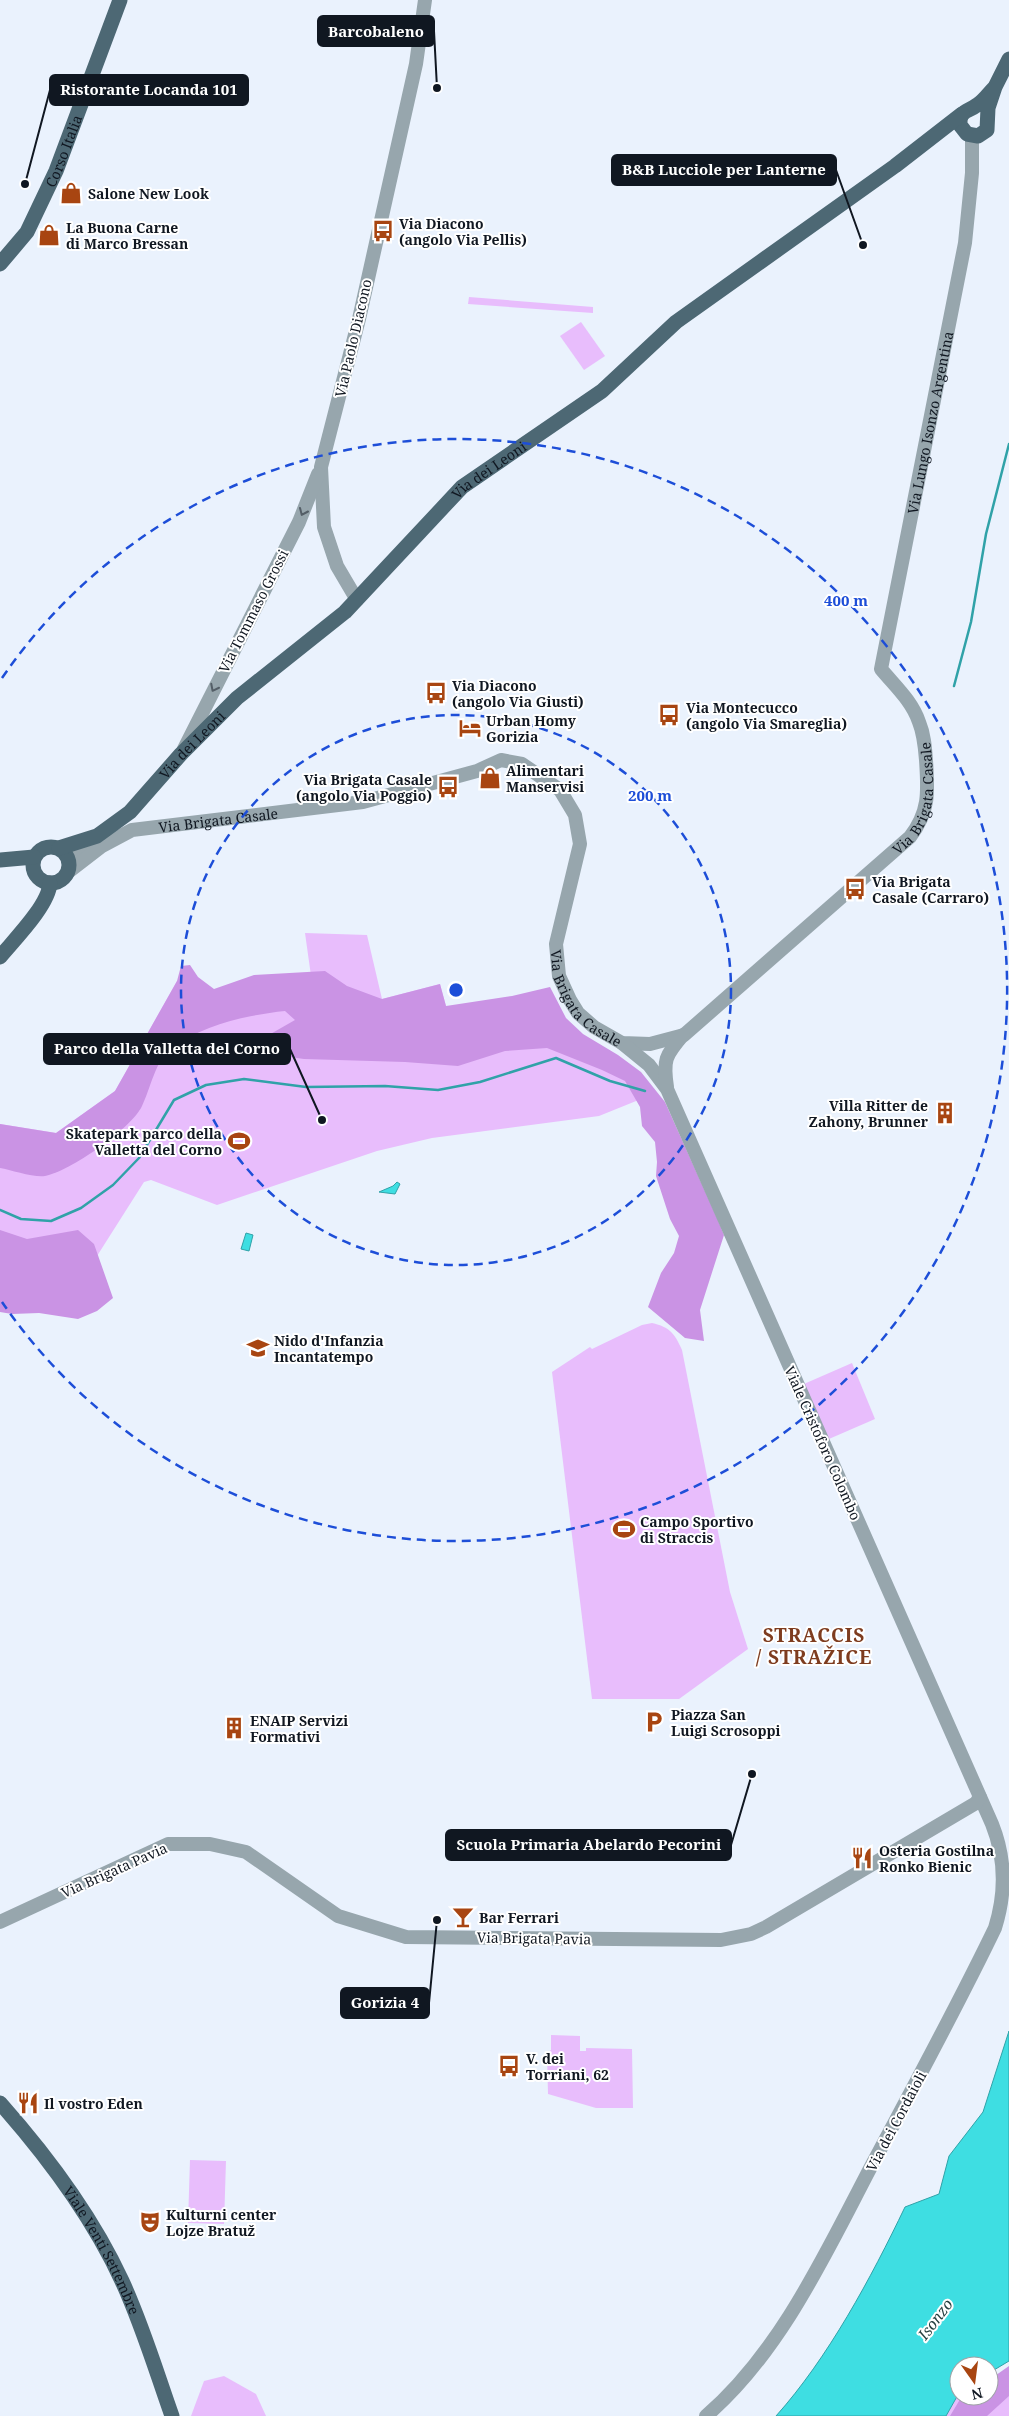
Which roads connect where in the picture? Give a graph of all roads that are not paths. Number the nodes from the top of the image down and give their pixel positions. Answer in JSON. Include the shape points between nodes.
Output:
{"nodes":[{"id":1,"x":120,"y":0,"type":"edge"},
{"id":2,"x":425,"y":0,"type":"edge"},
{"id":3,"x":1009,"y":59,"type":"edge"},
{"id":4,"x":994,"y":87,"type":"junction"},
{"id":5,"x":976,"y":107,"type":"junction"},
{"id":6,"x":988,"y":118,"type":"junction"},
{"id":7,"x":970,"y":128,"type":"junction"},
{"id":8,"x":0,"y":264,"type":"edge"},
{"id":9,"x":321,"y":467,"type":"junction"},
{"id":10,"x":357,"y":600,"type":"junction"},
{"id":11,"x":881,"y":669,"type":"joint"},
{"id":12,"x":181,"y":754,"type":"junction"},
{"id":13,"x":130,"y":812,"type":"junction"},
{"id":14,"x":132,"y":830,"type":"junction"},
{"id":15,"x":102,"y":846,"type":"junction"},
{"id":16,"x":63,"y":852,"type":"junction"},
{"id":17,"x":0,"y":860,"type":"edge"},
{"id":18,"x":30,"y":860,"type":"junction"},
{"id":19,"x":67,"y":873,"type":"junction"},
{"id":20,"x":46,"y":887,"type":"junction"},
{"id":21,"x":0,"y":957,"type":"edge"},
{"id":22,"x":684,"y":1035,"type":"junction"},
{"id":23,"x":622,"y":1044,"type":"junction"},
{"id":24,"x":667,"y":1089,"type":"junction"},
{"id":25,"x":980,"y":1797,"type":"junction"},
{"id":26,"x":0,"y":1922,"type":"edge"},
{"id":27,"x":0,"y":2103,"type":"edge"},
{"id":28,"x":172,"y":2416,"type":"edge"},
{"id":29,"x":706,"y":2416,"type":"edge"}],
"edges":[{"from":1,"to":8,"type":"main road","name":"Corso Italia","via":[[56,171],[27,232]]},
{"from":2,"to":9,"type":"street","name":"Via Paolo Diacono","via":[[414,70],[359,319]]},
{"from":3,"to":4,"type":"main road","name":"Via Lungo Isonzo Argentina"},
{"from":4,"to":5,"type":"main road","name":"Via Lungo Isonzo Argentina"},
{"from":4,"to":6,"type":"main road","name":"Via Lungo Isonzo Argentina"},
{"from":5,"to":6,"type":"main road"},
{"from":5,"to":7,"type":"main road","name":"Via Lungo Isonzo Argentina","via":[[966,110]]},
{"from":6,"to":7,"type":"main road","name":"Via Lungo Isonzo Argentina","via":[[989,124]]},
{"from":7,"to":10,"type":"main road","name":"Via dei Leoni","via":[[931,140],[676,322],[602,391],[462,487]]},
{"from":7,"to":11,"type":"street","name":"Via Lungo Isonzo Argentina","via":[[972,173],[965,243]]},
{"from":9,"to":10,"type":"street","name":"Via Paolo Diacono","via":[[324,527],[337,566]]},
{"from":9,"to":12,"type":"street","name":"Via Tommaso Grossi","one_way":true,"via":[[299,522]]},
{"from":10,"to":12,"type":"main road","name":"Via dei Leoni","via":[[237,698]]},
{"from":11,"to":22,"type":"street","name":"Via Brigata Casale","via":[[908,700],[924,737],[928,795],[917,828]]},
{"from":12,"to":13,"type":"main road","name":"Via dei Leoni"},
{"from":13,"to":14,"type":"street"},
{"from":13,"to":16,"type":"main road","name":"Via dei Leoni","via":[[108,830]]},
{"from":14,"to":15,"type":"street","name":"Via Brigata Casale"},
{"from":14,"to":23,"type":"street","name":"Via Brigata Casale","via":[[363,802],[476,772],[501,760],[522,764],[560,790],[574,815],[580,844],[556,944],[563,989],[578,1013]]},
{"from":15,"to":16,"type":"street","name":"Via Brigata Casale","via":[[73,856]]},
{"from":15,"to":19,"type":"street","name":"Via Brigata Casale"},
{"from":16,"to":18,"type":"main road","name":"Via Brigata Casale","via":[[45,848]]},
{"from":16,"to":19,"type":"main road","via":[[69,867]]},
{"from":17,"to":18,"type":"main road","name":"Via Brigata Casale"},
{"from":18,"to":20,"type":"main road","via":[[37,877]]},
{"from":19,"to":20,"type":"main road","name":"Via Brigata Casale","via":[[63,879]]},
{"from":20,"to":21,"type":"main road"},
{"from":22,"to":23,"type":"street","name":"Via Brigata Casale","via":[[650,1044]]},
{"from":22,"to":24,"type":"street","name":"Viale Cristoforo Colombo","via":[[670,1050],[663,1064]]},
{"from":23,"to":24,"type":"street","name":"Viale Cristoforo Colombo","via":[[649,1065]]},
{"from":24,"to":25,"type":"street","name":"Viale Cristoforo Colombo"},
{"from":25,"to":26,"type":"street","name":"Via Brigata Pavia","via":[[976,1803],[766,1927],[729,1938],[406,1937],[338,1916],[246,1852],[210,1844],[168,1844]]},
{"from":25,"to":29,"type":"street","name":"Via dei Cordaioli","via":[[997,1837],[1003,1870],[1001,1908],[995,1928],[818,2268],[766,2351]]},
{"from":27,"to":28,"type":"main road","name":"Viale Venti Settembre","via":[[54,2169],[105,2250],[125,2290]]}]}
